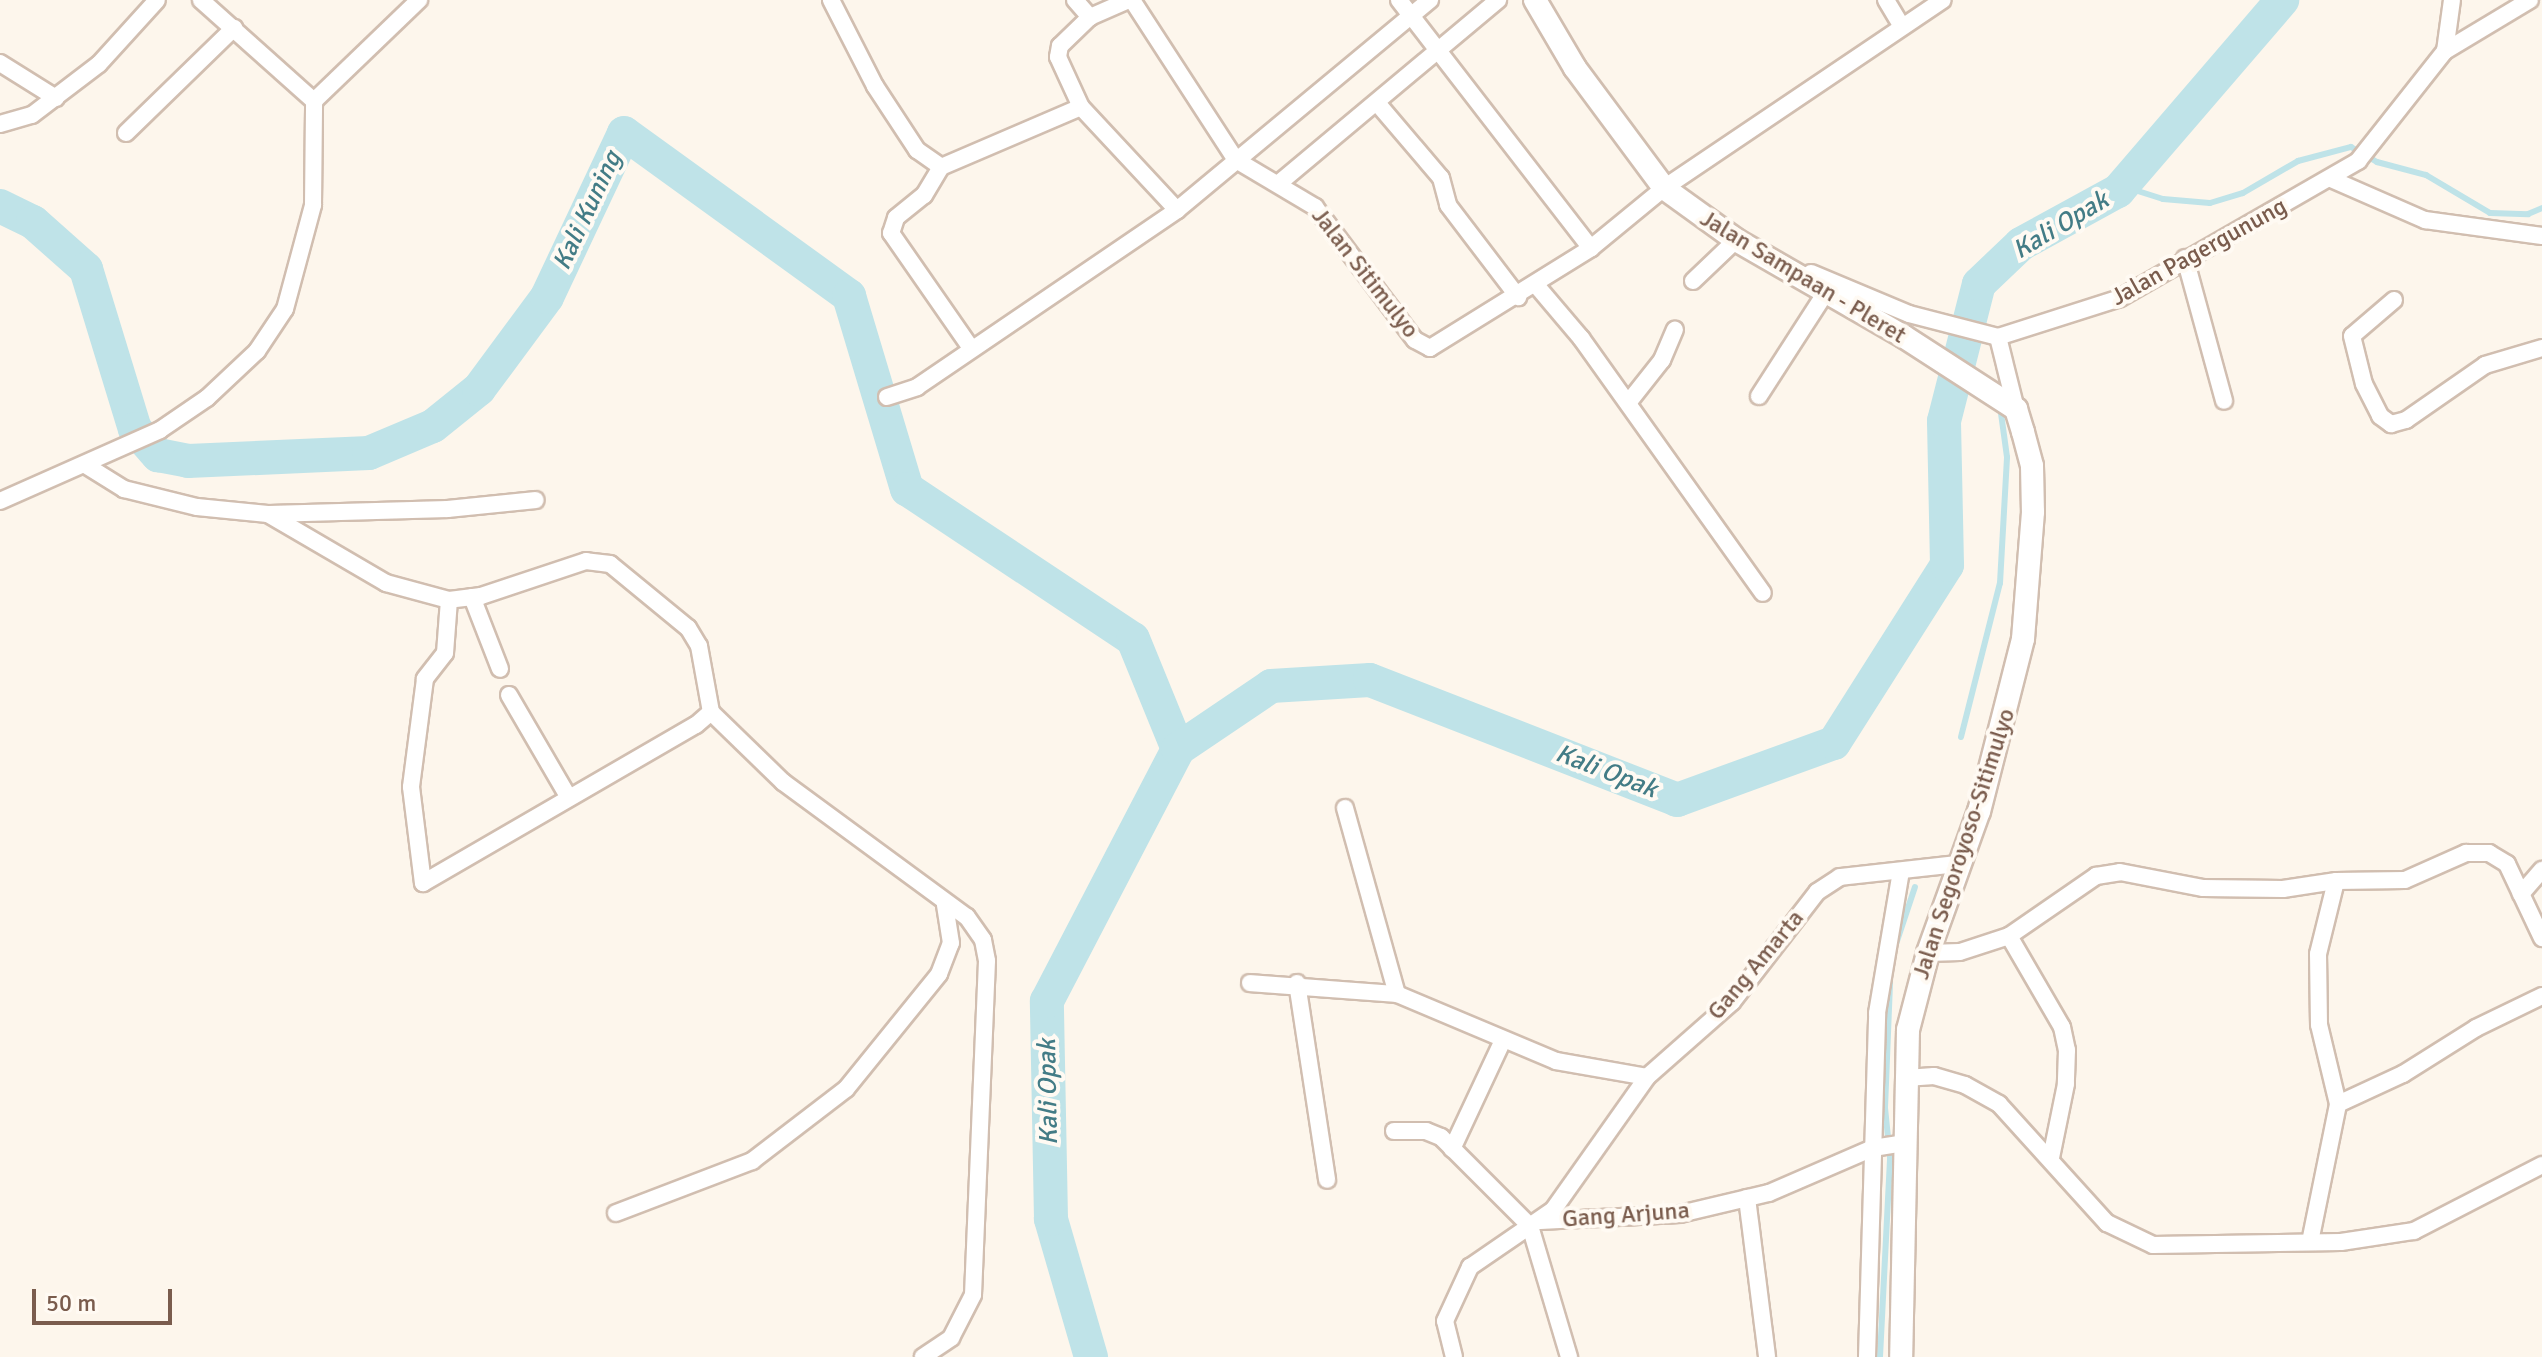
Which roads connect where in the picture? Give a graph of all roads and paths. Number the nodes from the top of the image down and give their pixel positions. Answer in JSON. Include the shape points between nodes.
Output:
{"nodes":[{"id":1,"x":157,"y":0,"type":"edge"},
{"id":2,"x":418,"y":0,"type":"edge"},
{"id":3,"x":831,"y":0,"type":"edge"},
{"id":4,"x":1075,"y":0,"type":"edge"},
{"id":5,"x":1130,"y":0,"type":"edge"},
{"id":6,"x":1399,"y":0,"type":"edge"},
{"id":7,"x":1430,"y":0,"type":"edge"},
{"id":8,"x":1498,"y":0,"type":"edge"},
{"id":9,"x":1535,"y":0,"type":"edge"},
{"id":10,"x":1886,"y":0,"type":"edge"},
{"id":11,"x":1943,"y":0,"type":"edge"},
{"id":12,"x":2452,"y":0,"type":"edge"},
{"id":13,"x":2530,"y":0,"type":"edge"},
{"id":14,"x":213,"y":3,"type":"edge"},
{"id":15,"x":1411,"y":14,"type":"junction"},
{"id":16,"x":1090,"y":17,"type":"junction"},
{"id":17,"x":1902,"y":27,"type":"junction"},
{"id":18,"x":234,"y":28,"type":"junction"},
{"id":19,"x":1439,"y":50,"type":"junction"},
{"id":20,"x":2445,"y":51,"type":"junction"},
{"id":21,"x":0,"y":63,"type":"edge"},
{"id":22,"x":56,"y":98,"type":"junction"},
{"id":23,"x":314,"y":101,"type":"junction"},
{"id":24,"x":1378,"y":104,"type":"junction"},
{"id":25,"x":1081,"y":107,"type":"junction"},
{"id":26,"x":0,"y":124,"type":"edge"},
{"id":27,"x":126,"y":133,"type":"dead end"},
{"id":28,"x":1248,"y":166,"type":"junction"},
{"id":29,"x":941,"y":167,"type":"junction"},
{"id":30,"x":2331,"y":179,"type":"junction"},
{"id":31,"x":1278,"y":184,"type":"junction"},
{"id":32,"x":1664,"y":188,"type":"junction"},
{"id":33,"x":1177,"y":210,"type":"junction"},
{"id":34,"x":2542,"y":236,"type":"edge"},
{"id":35,"x":1736,"y":240,"type":"junction"},
{"id":36,"x":1591,"y":248,"type":"junction"},
{"id":37,"x":1761,"y":254,"type":"junction"},
{"id":38,"x":2185,"y":258,"type":"junction"},
{"id":39,"x":1693,"y":281,"type":"dead end"},
{"id":40,"x":1536,"y":285,"type":"junction"},
{"id":41,"x":1826,"y":292,"type":"junction"},
{"id":42,"x":1518,"y":297,"type":"junction"},
{"id":43,"x":2394,"y":300,"type":"dead end"},
{"id":44,"x":1675,"y":330,"type":"dead end"},
{"id":45,"x":1990,"y":335,"type":"junction"},
{"id":46,"x":971,"y":348,"type":"junction"},
{"id":47,"x":2542,"y":348,"type":"edge"},
{"id":48,"x":1759,"y":396,"type":"dead end"},
{"id":49,"x":887,"y":397,"type":"dead end"},
{"id":50,"x":2224,"y":401,"type":"dead end"},
{"id":51,"x":1628,"y":403,"type":"junction"},
{"id":52,"x":2016,"y":409,"type":"junction"},
{"id":53,"x":87,"y":466,"type":"junction"},
{"id":54,"x":536,"y":500,"type":"dead end"},
{"id":55,"x":0,"y":501,"type":"edge"},
{"id":56,"x":268,"y":514,"type":"junction"},
{"id":57,"x":1763,"y":593,"type":"dead end"},
{"id":58,"x":472,"y":597,"type":"junction"},
{"id":59,"x":449,"y":600,"type":"junction"},
{"id":60,"x":500,"y":669,"type":"dead end"},
{"id":61,"x":509,"y":695,"type":"dead end"},
{"id":62,"x":711,"y":712,"type":"junction"},
{"id":63,"x":569,"y":798,"type":"junction"},
{"id":64,"x":1345,"y":808,"type":"dead end"},
{"id":65,"x":1958,"y":864,"type":"junction"},
{"id":66,"x":2542,"y":870,"type":"edge"},
{"id":67,"x":1901,"y":871,"type":"junction"},
{"id":68,"x":2336,"y":881,"type":"junction"},
{"id":69,"x":2521,"y":894,"type":"junction"},
{"id":70,"x":956,"y":910,"type":"junction"},
{"id":71,"x":2009,"y":936,"type":"junction"},
{"id":72,"x":2542,"y":938,"type":"edge"},
{"id":73,"x":1928,"y":953,"type":"junction"},
{"id":74,"x":1250,"y":983,"type":"dead end"},
{"id":75,"x":1297,"y":983,"type":"junction"},
{"id":76,"x":1397,"y":994,"type":"junction"},
{"id":77,"x":2542,"y":996,"type":"edge"},
{"id":78,"x":1503,"y":1040,"type":"junction"},
{"id":79,"x":1647,"y":1077,"type":"junction"},
{"id":80,"x":1906,"y":1078,"type":"junction"},
{"id":81,"x":2338,"y":1104,"type":"junction"},
{"id":82,"x":1394,"y":1131,"type":"dead end"},
{"id":83,"x":1906,"y":1143,"type":"junction"},
{"id":84,"x":1873,"y":1148,"type":"junction"},
{"id":85,"x":1452,"y":1149,"type":"junction"},
{"id":86,"x":2051,"y":1158,"type":"junction"},
{"id":87,"x":2542,"y":1165,"type":"edge"},
{"id":88,"x":1327,"y":1180,"type":"dead end"},
{"id":89,"x":1747,"y":1198,"type":"junction"},
{"id":90,"x":616,"y":1213,"type":"dead end"},
{"id":91,"x":1534,"y":1223,"type":"junction"},
{"id":92,"x":2310,"y":1242,"type":"junction"},
{"id":93,"x":923,"y":1357,"type":"edge"},
{"id":94,"x":1454,"y":1357,"type":"edge"},
{"id":95,"x":1569,"y":1357,"type":"edge"},
{"id":96,"x":1767,"y":1357,"type":"edge"},
{"id":97,"x":1867,"y":1357,"type":"edge"},
{"id":98,"x":1901,"y":1357,"type":"edge"}],
"edges":[{"from":1,"to":22,"type":"street","via":[[99,64]]},
{"from":2,"to":23,"type":"street"},
{"from":3,"to":29,"type":"street","via":[[875,86],[917,150]]},
{"from":4,"to":16,"type":"street"},
{"from":5,"to":16,"type":"street"},
{"from":5,"to":28,"type":"street"},
{"from":6,"to":15,"type":"street"},
{"from":7,"to":15,"type":"street"},
{"from":8,"to":19,"type":"street"},
{"from":9,"to":32,"type":"main road","name":"Jalan Sampaan - Pleret","via":[[1575,68]]},
{"from":10,"to":17,"type":"street"},
{"from":11,"to":17,"type":"street","name":"Jalan Sitimulyo"},
{"from":12,"to":20,"type":"street"},
{"from":13,"to":20,"type":"street"},
{"from":14,"to":18,"type":"street"},
{"from":15,"to":19,"type":"street"},
{"from":15,"to":28,"type":"street"},
{"from":16,"to":25,"type":"street","via":[[1067,35],[1058,57]]},
{"from":17,"to":32,"type":"street","name":"Jalan Sitimulyo"},
{"from":18,"to":23,"type":"street"},
{"from":18,"to":27,"type":"street"},
{"from":19,"to":24,"type":"street"},
{"from":19,"to":36,"type":"street"},
{"from":20,"to":30,"type":"street","name":"Jalan Pagergunung","via":[[2358,161]]},
{"from":21,"to":22,"type":"street"},
{"from":22,"to":26,"type":"street","via":[[32,115]]},
{"from":23,"to":53,"type":"street","via":[[313,205],[285,309],[257,351],[207,398],[160,430]]},
{"from":24,"to":31,"type":"street"},
{"from":24,"to":42,"type":"street","via":[[1441,178],[1448,205]]},
{"from":25,"to":29,"type":"street"},
{"from":25,"to":33,"type":"street"},
{"from":28,"to":31,"type":"street","name":"Jalan Sitimulyo"},
{"from":28,"to":33,"type":"street"},
{"from":29,"to":46,"type":"street","via":[[924,195],[896,218],[891,233]]},
{"from":30,"to":34,"type":"street","via":[[2425,220]]},
{"from":30,"to":38,"type":"street","name":"Jalan Pagergunung"},
{"from":31,"to":42,"type":"street","name":"Jalan Sitimulyo","via":[[1315,207],[1422,345],[1439,346]]},
{"from":32,"to":35,"type":"main road","name":"Jalan Sampaan - Pleret"},
{"from":32,"to":36,"type":"street","name":"Jalan Sitimulyo"},
{"from":33,"to":46,"type":"street"},
{"from":35,"to":37,"type":"main road","name":"Jalan Sampaan - Pleret"},
{"from":35,"to":39,"type":"street"},
{"from":36,"to":40,"type":"street","name":"Jalan Sitimulyo"},
{"from":37,"to":41,"type":"main road","name":"Jalan Sampaan - Pleret"},
{"from":37,"to":45,"type":"street","via":[[1909,314]]},
{"from":38,"to":45,"type":"street","name":"Jalan Pagergunung","via":[[2120,298]]},
{"from":38,"to":50,"type":"street"},
{"from":40,"to":42,"type":"street","name":"Jalan Sitimulyo"},
{"from":40,"to":51,"type":"street"},
{"from":41,"to":48,"type":"street"},
{"from":41,"to":52,"type":"main road","name":"Jalan Sampaan - Pleret"},
{"from":43,"to":47,"type":"street","via":[[2352,336],[2364,384],[2380,416],[2391,424],[2406,420],[2485,365]]},
{"from":44,"to":51,"type":"street","via":[[1662,360]]},
{"from":45,"to":52,"type":"street","name":"Jalan Segoroyoso-Sitimulyo"},
{"from":46,"to":49,"type":"street","via":[[917,387]]},
{"from":51,"to":57,"type":"street"},
{"from":52,"to":65,"type":"main road","name":"Jalan Segoroyoso-Sitimulyo","via":[[2032,466],[2031,586],[1998,745]]},
{"from":53,"to":55,"type":"street"},
{"from":53,"to":56,"type":"street","via":[[124,489],[197,507]]},
{"from":54,"to":56,"type":"street","via":[[448,509]]},
{"from":56,"to":59,"type":"street","via":[[386,583]]},
{"from":58,"to":59,"type":"street"},
{"from":58,"to":60,"type":"street"},
{"from":58,"to":62,"type":"street","via":[[586,561],[610,564],[688,628],[699,646]]},
{"from":59,"to":63,"type":"street","via":[[445,653],[425,679],[411,787],[423,883]]},
{"from":61,"to":63,"type":"street"},
{"from":62,"to":63,"type":"street"},
{"from":62,"to":70,"type":"street","via":[[783,782]]},
{"from":64,"to":76,"type":"street"},
{"from":65,"to":67,"type":"street","name":"Gang Amarta"},
{"from":65,"to":73,"type":"main road","name":"Jalan Segoroyoso-Sitimulyo"},
{"from":66,"to":69,"type":"street"},
{"from":67,"to":79,"type":"street","name":"Gang Amarta","via":[[1827,883],[1732,1002]]},
{"from":67,"to":84,"type":"street","via":[[1880,986]]},
{"from":68,"to":69,"type":"street","via":[[2405,880],[2466,853],[2489,853],[2507,864]]},
{"from":68,"to":71,"type":"street","via":[[2242,890],[2120,872],[2096,876]]},
{"from":68,"to":81,"type":"street","via":[[2318,954],[2319,1011]]},
{"from":69,"to":72,"type":"street"},
{"from":70,"to":90,"type":"street","via":[[939,974],[846,1089],[752,1161]]},
{"from":70,"to":93,"type":"street","via":[[983,940],[987,961],[973,1295],[951,1338]]},
{"from":71,"to":73,"type":"street","via":[[1973,949]]},
{"from":71,"to":86,"type":"street","via":[[2062,1027],[2067,1050]]},
{"from":73,"to":80,"type":"main road","name":"Jalan Segoroyoso-Sitimulyo","via":[[1910,1018]]},
{"from":74,"to":75,"type":"street"},
{"from":75,"to":76,"type":"street"},
{"from":75,"to":88,"type":"street"},
{"from":76,"to":78,"type":"street"},
{"from":77,"to":81,"type":"street"},
{"from":78,"to":79,"type":"street","via":[[1566,1063]]},
{"from":78,"to":85,"type":"street"},
{"from":79,"to":91,"type":"street","name":"Gang Amarta","via":[[1558,1205]]},
{"from":80,"to":83,"type":"main road","name":"Jalan Segoroyoso-Sitimulyo"},
{"from":80,"to":86,"type":"street","via":[[1934,1076],[1965,1085],[1999,1104]]},
{"from":81,"to":92,"type":"street"},
{"from":82,"to":85,"type":"street","via":[[1434,1133]]},
{"from":83,"to":84,"type":"street","name":"Gang Arjuna"},
{"from":83,"to":98,"type":"main road","name":"Jalan Segoroyoso-Sitimulyo"},
{"from":84,"to":89,"type":"street","name":"Gang Arjuna"},
{"from":84,"to":97,"type":"street"},
{"from":85,"to":91,"type":"street"},
{"from":86,"to":92,"type":"street","via":[[2107,1223],[2128,1238],[2153,1245]]},
{"from":87,"to":92,"type":"street","via":[[2414,1231]]},
{"from":89,"to":91,"type":"street","name":"Gang Arjuna","via":[[1673,1215]]},
{"from":89,"to":96,"type":"street"},
{"from":91,"to":94,"type":"street","name":"Gang Arjuna","via":[[1466,1273],[1445,1321]]},
{"from":91,"to":95,"type":"street"}]}
